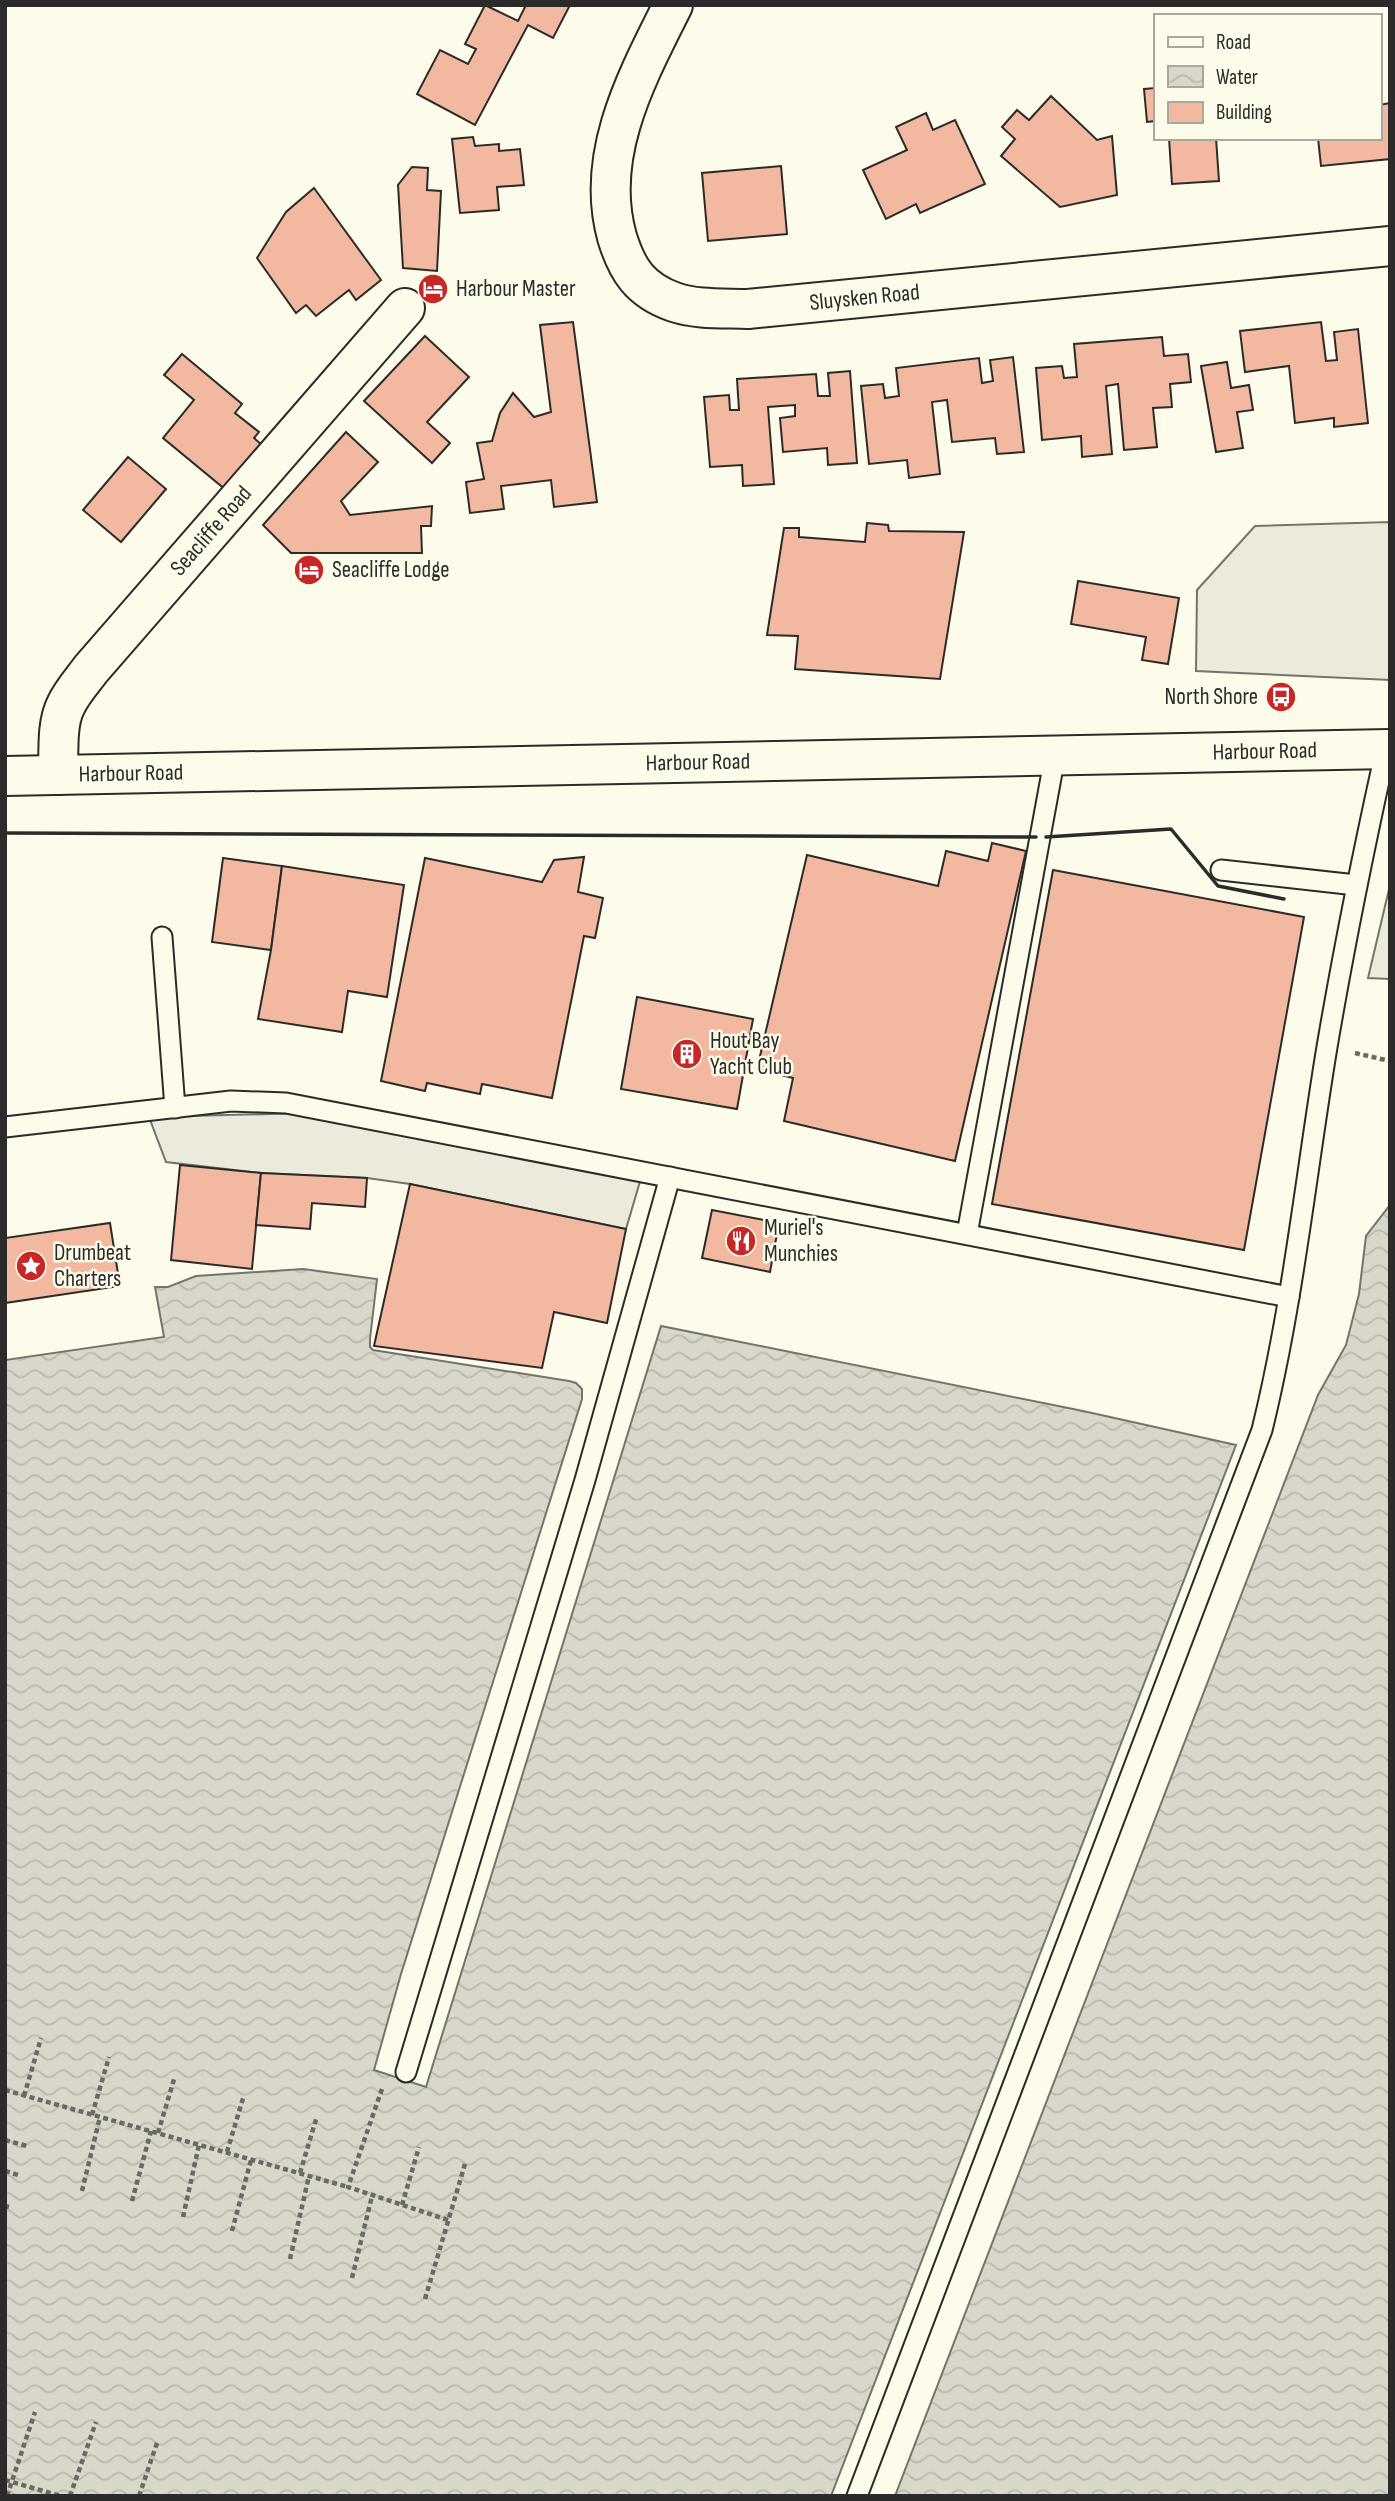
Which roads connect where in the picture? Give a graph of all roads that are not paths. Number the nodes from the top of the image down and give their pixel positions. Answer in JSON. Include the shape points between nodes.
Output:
{"nodes":[{"id":1,"x":673,"y":5,"type":"edge"},
{"id":2,"x":1390,"y":246,"type":"edge"},
{"id":3,"x":405,"y":308,"type":"dead end"},
{"id":4,"x":1388,"y":749,"type":"edge"},
{"id":5,"x":1055,"y":756,"type":"junction"},
{"id":6,"x":58,"y":775,"type":"junction"},
{"id":7,"x":5,"y":776,"type":"edge"},
{"id":8,"x":1221,"y":870,"type":"dead end"},
{"id":9,"x":1356,"y":885,"type":"junction"},
{"id":10,"x":162,"y":937,"type":"dead end"},
{"id":11,"x":175,"y":1108,"type":"junction"},
{"id":12,"x":5,"y":1127,"type":"edge"},
{"id":13,"x":670,"y":1177,"type":"junction"},
{"id":14,"x":967,"y":1234,"type":"junction"},
{"id":15,"x":1289,"y":1297,"type":"junction"},
{"id":16,"x":406,"y":2072,"type":"dead end"},
{"id":17,"x":857,"y":2496,"type":"edge"}],
"edges":[{"from":1,"to":2,"type":"street","name":"Sluysken Road","via":[[623,114],[611,163],[611,213],[624,262],[653,292],[675,303],[748,309]]},
{"from":3,"to":6,"type":"street","name":"Seacliffe Road","via":[[73,693],[61,722]]},
{"from":4,"to":5,"type":"street","name":"Harbour Road"},
{"from":4,"to":9,"type":"lane"},
{"from":5,"to":6,"type":"street","name":"Harbour Road"},
{"from":5,"to":14,"type":"lane"},
{"from":6,"to":7,"type":"street","name":"Harbour Road"},
{"from":8,"to":9,"type":"lane"},
{"from":9,"to":15,"type":"lane"},
{"from":10,"to":11,"type":"lane"},
{"from":11,"to":12,"type":"lane"},
{"from":11,"to":13,"type":"lane","via":[[231,1101],[286,1103]]},
{"from":13,"to":14,"type":"lane"},
{"from":13,"to":16,"type":"lane","via":[[585,1480]]},
{"from":14,"to":15,"type":"lane"},
{"from":15,"to":17,"type":"lane","via":[[1262,1430]]}]}
